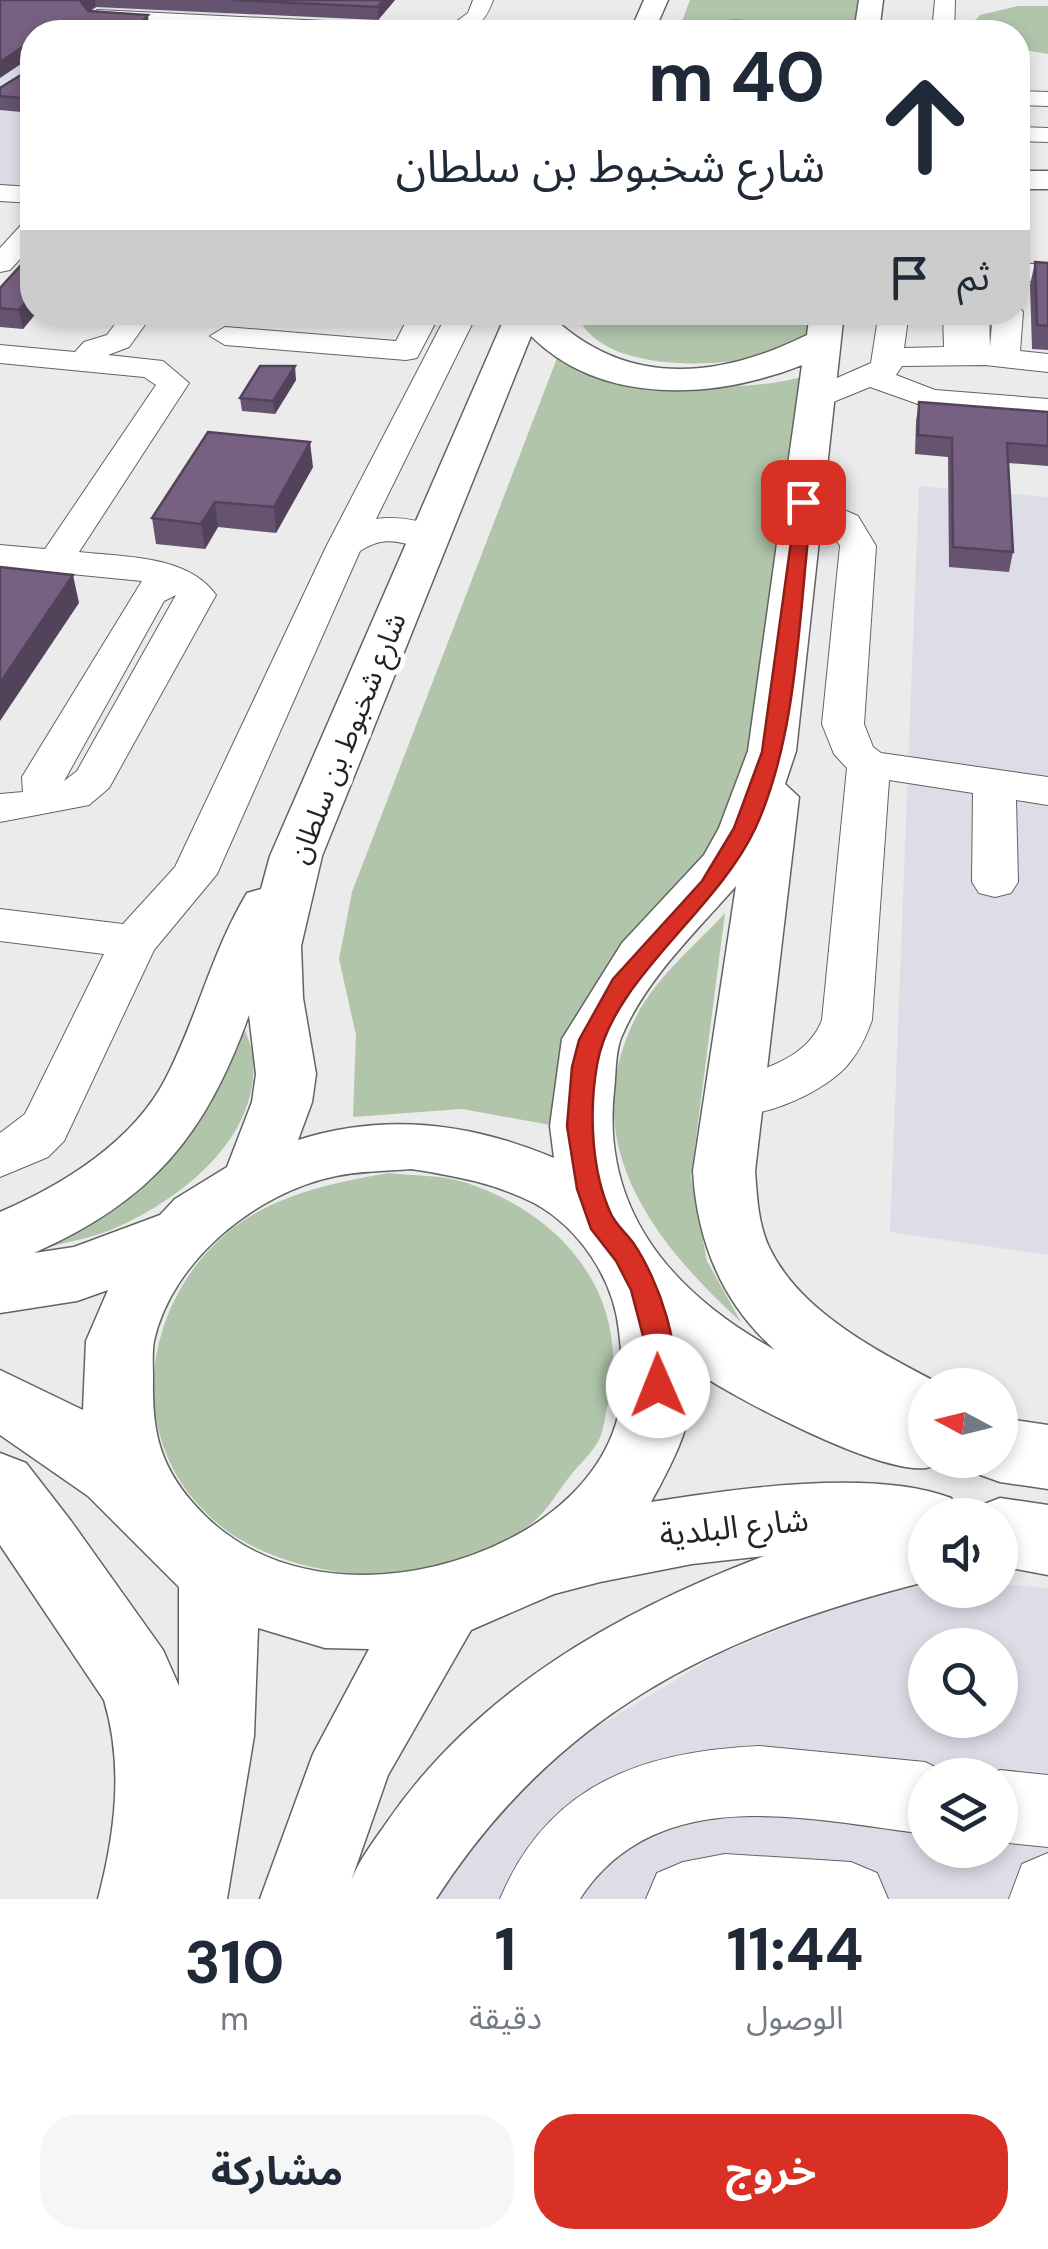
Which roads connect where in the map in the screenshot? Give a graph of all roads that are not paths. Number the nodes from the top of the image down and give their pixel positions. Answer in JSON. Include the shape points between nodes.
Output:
{"nodes":[{"id":1,"x":118,"y":0,"type":"edge"},
{"id":2,"x":98,"y":16,"type":"junction"},
{"id":3,"x":93,"y":20,"type":"edge"},
{"id":4,"x":151,"y":20,"type":"edge"},
{"id":5,"x":20,"y":243,"type":"edge"},
{"id":6,"x":0,"y":264,"type":"edge"},
{"id":7,"x":133,"y":325,"type":"edge"},
{"id":8,"x":251,"y":325,"type":"edge"},
{"id":9,"x":456,"y":325,"type":"edge"},
{"id":10,"x":519,"y":325,"type":"edge"},
{"id":11,"x":539,"y":325,"type":"edge"},
{"id":12,"x":891,"y":325,"type":"edge"},
{"id":13,"x":958,"y":325,"type":"edge"},
{"id":14,"x":974,"y":325,"type":"edge"},
{"id":15,"x":1008,"y":325,"type":"edge"},
{"id":16,"x":825,"y":327,"type":"edge"},
{"id":17,"x":417,"y":330,"type":"edge"},
{"id":18,"x":119,"y":353,"type":"junction"},
{"id":19,"x":0,"y":354,"type":"edge"},
{"id":20,"x":442,"y":354,"type":"junction"},
{"id":21,"x":980,"y":358,"type":"junction"},
{"id":22,"x":1048,"y":362,"type":"edge"},
{"id":23,"x":882,"y":367,"type":"junction"},
{"id":24,"x":816,"y":399,"type":"junction"},
{"id":25,"x":1048,"y":410,"type":"edge"},
{"id":26,"x":369,"y":498,"type":"junction"},
{"id":27,"x":803,"y":502,"type":"junction"},
{"id":28,"x":413,"y":532,"type":"junction"},
{"id":29,"x":345,"y":545,"type":"junction"},
{"id":30,"x":0,"y":556,"type":"edge"},
{"id":31,"x":55,"y":561,"type":"junction"},
{"id":32,"x":181,"y":600,"type":"junction"},
{"id":33,"x":772,"y":752,"type":"junction"},
{"id":34,"x":870,"y":764,"type":"junction"},
{"id":35,"x":994,"y":781,"type":"junction"},
{"id":36,"x":1048,"y":791,"type":"edge"},
{"id":37,"x":55,"y":796,"type":"junction"},
{"id":38,"x":0,"y":808,"type":"edge"},
{"id":39,"x":296,"y":856,"type":"junction"},
{"id":40,"x":995,"y":882,"type":"dead end"},
{"id":41,"x":0,"y":925,"type":"edge"},
{"id":42,"x":134,"y":942,"type":"junction"},
{"id":43,"x":734,"y":1098,"type":"junction"},
{"id":44,"x":0,"y":1156,"type":"edge"},
{"id":45,"x":253,"y":1180,"type":"junction"},
{"id":46,"x":600,"y":1221,"type":"junction"},
{"id":47,"x":182,"y":1233,"type":"junction"},
{"id":48,"x":0,"y":1240,"type":"edge"},
{"id":49,"x":0,"y":1286,"type":"edge"},
{"id":50,"x":645,"y":1290,"type":"junction"},
{"id":51,"x":908,"y":1401,"type":"edge"},
{"id":52,"x":0,"y":1402,"type":"edge"},
{"id":53,"x":908,"y":1433,"type":"edge"},
{"id":54,"x":0,"y":1486,"type":"edge"},
{"id":55,"x":150,"y":1506,"type":"junction"},
{"id":56,"x":908,"y":1521,"type":"edge"},
{"id":57,"x":1018,"y":1535,"type":"edge"},
{"id":58,"x":1048,"y":1540,"type":"edge"},
{"id":59,"x":908,"y":1551,"type":"edge"},
{"id":60,"x":547,"y":1561,"type":"junction"},
{"id":61,"x":216,"y":1570,"type":"junction"},
{"id":62,"x":443,"y":1606,"type":"junction"},
{"id":63,"x":908,"y":1796,"type":"edge"},
{"id":64,"x":1018,"y":1808,"type":"edge"},
{"id":65,"x":1048,"y":1812,"type":"edge"},
{"id":66,"x":1048,"y":1890,"type":"edge"},
{"id":67,"x":140,"y":1899,"type":"edge"},
{"id":68,"x":184,"y":1899,"type":"edge"},
{"id":69,"x":304,"y":1899,"type":"edge"},
{"id":70,"x":386,"y":1899,"type":"edge"},
{"id":71,"x":537,"y":1899,"type":"edge"},
{"id":72,"x":683,"y":1899,"type":"edge"},
{"id":73,"x":851,"y":1899,"type":"edge"},
{"id":74,"x":1046,"y":1899,"type":"edge"}],
"edges":[{"from":1,"to":2,"type":"street"},
{"from":2,"to":3,"type":"street"},
{"from":2,"to":4,"type":"street"},
{"from":5,"to":6,"type":"street"},
{"from":7,"to":18,"type":"street"},
{"from":8,"to":17,"type":"street"},
{"from":9,"to":20,"type":"street"},
{"from":10,"to":28,"type":"main road","name":"شارع شخبوط بن سلطان"},
{"from":11,"to":16,"type":"main road","via":[[569,354],[610,370],[702,380],[752,373]]},
{"from":12,"to":23,"type":"street"},
{"from":13,"to":21,"type":"street","via":[[958,346]]},
{"from":14,"to":21,"type":"street"},
{"from":15,"to":21,"type":"street","via":[[1008,353]]},
{"from":16,"to":24,"type":"main road"},
{"from":17,"to":20,"type":"street"},
{"from":18,"to":19,"type":"street","via":[[84,361]]},
{"from":18,"to":31,"type":"street","via":[[174,382]]},
{"from":20,"to":26,"type":"street"},
{"from":21,"to":22,"type":"street"},
{"from":21,"to":23,"type":"street"},
{"from":23,"to":24,"type":"street"},
{"from":23,"to":25,"type":"street","via":[[902,392],[928,400]]},
{"from":24,"to":27,"type":"main road"},
{"from":26,"to":28,"type":"street"},
{"from":26,"to":29,"type":"street"},
{"from":27,"to":33,"type":"main road"},
{"from":27,"to":34,"type":"street","via":[[845,524],[858,546],[843,724],[855,754]]},
{"from":28,"to":29,"type":"street","via":[[370,528]]},
{"from":28,"to":39,"type":"main road","name":"شارع شخبوط بن سلطان"},
{"from":29,"to":42,"type":"street","via":[[188,884]]},
{"from":30,"to":31,"type":"street"},
{"from":31,"to":32,"type":"street","via":[[148,570]]},
{"from":32,"to":37,"type":"street","via":[[94,779],[74,795]]},
{"from":32,"to":37,"type":"street","via":[[153,590],[43,777],[42,788]]},
{"from":33,"to":43,"type":"main road","via":[[772,829]]},
{"from":33,"to":46,"type":"main road","via":[[725,865],[642,957],[590,1040],[580,1126]]},
{"from":34,"to":35,"type":"street"},
{"from":34,"to":43,"type":"street","via":[[847,1020],[838,1044],[818,1063]]},
{"from":35,"to":36,"type":"street"},
{"from":35,"to":40,"type":"street"},
{"from":37,"to":38,"type":"street"},
{"from":39,"to":45,"type":"main road","name":"شارع شخبوط بن سلطان","via":[[274,946],[286,1074]]},
{"from":39,"to":48,"type":"main road","via":[[251,936],[177,1110],[122,1172],[42,1223]]},
{"from":41,"to":42,"type":"street"},
{"from":42,"to":44,"type":"street","via":[[45,1127]]},
{"from":43,"to":51,"type":"main road","via":[[725,1215],[753,1282],[811,1341]]},
{"from":45,"to":46,"type":"main road","via":[[333,1150],[374,1143],[444,1146],[536,1174]]},
{"from":45,"to":47,"type":"main road"},
{"from":46,"to":50,"type":"main road"},
{"from":47,"to":49,"type":"main road","via":[[95,1268]]},
{"from":47,"to":55,"type":"main road","via":[[134,1302],[115,1383],[121,1439]]},
{"from":50,"to":53,"type":"main road","via":[[676,1321],[756,1376],[850,1418]]},
{"from":50,"to":60,"type":"main road","via":[[657,1336],[658,1386],[647,1436],[623,1484],[586,1529]]},
{"from":52,"to":55,"type":"main road","via":[[61,1435]]},
{"from":54,"to":67,"type":"main road","via":[[139,1684],[154,1737],[158,1793],[156,1844]]},
{"from":55,"to":61,"type":"main road"},
{"from":56,"to":60,"type":"main road","name":"شارع البلدية","via":[[734,1522]]},
{"from":57,"to":58,"type":"main road"},
{"from":59,"to":70,"type":"main road","via":[[794,1579],[728,1606],[570,1691],[475,1774]]},
{"from":60,"to":62,"type":"main road","via":[[500,1587]]},
{"from":61,"to":62,"type":"main road","via":[[266,1596],[322,1611],[383,1614]]},
{"from":61,"to":68,"type":"main road","via":[[219,1705]]},
{"from":62,"to":69,"type":"main road","via":[[350,1764]]},
{"from":63,"to":71,"type":"street","via":[[730,1780],[657,1791],[592,1829],[565,1855]]},
{"from":64,"to":65,"type":"street"},
{"from":66,"to":74,"type":"street"},
{"from":72,"to":73,"type":"street","via":[[725,1891]]}]}
